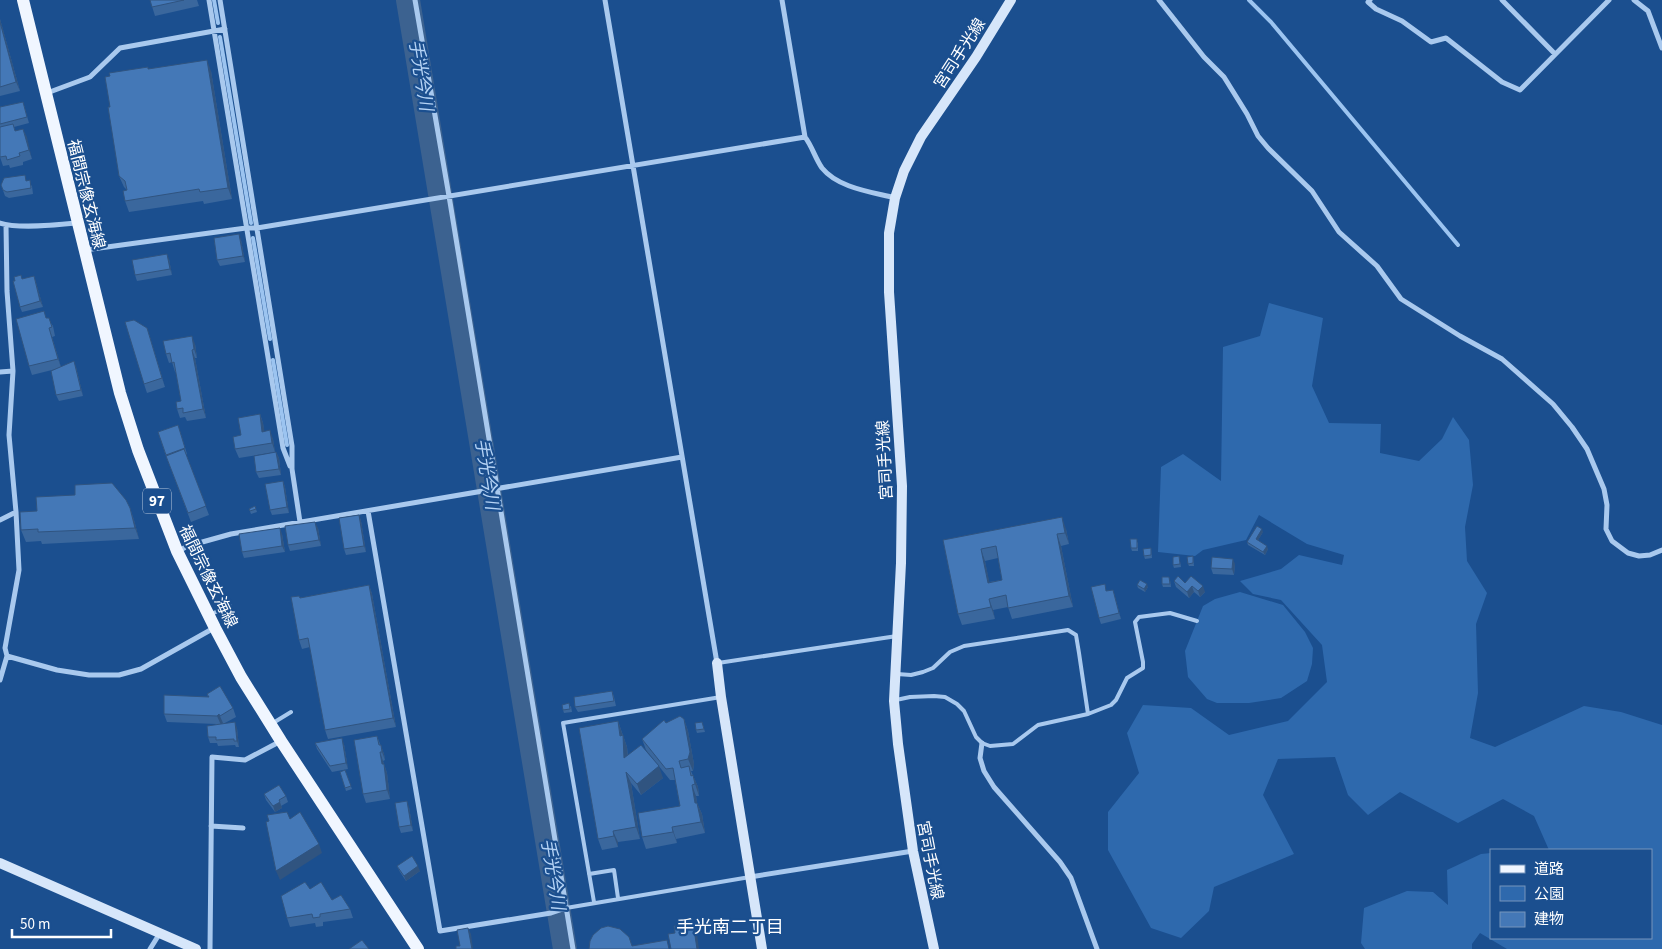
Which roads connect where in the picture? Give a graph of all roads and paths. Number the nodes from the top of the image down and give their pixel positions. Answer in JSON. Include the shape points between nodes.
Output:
{"nodes":[{"id":1,"x":23,"y":0,"type":"edge"},
{"id":2,"x":209,"y":0,"type":"edge"},
{"id":3,"x":220,"y":0,"type":"edge"},
{"id":4,"x":415,"y":0,"type":"edge"},
{"id":5,"x":606,"y":0,"type":"edge"},
{"id":6,"x":782,"y":0,"type":"edge"},
{"id":7,"x":1011,"y":0,"type":"edge"},
{"id":8,"x":1159,"y":0,"type":"edge"},
{"id":9,"x":1370,"y":0,"type":"edge"},
{"id":10,"x":1502,"y":0,"type":"edge"},
{"id":11,"x":1609,"y":0,"type":"edge"},
{"id":12,"x":1634,"y":0,"type":"edge"},
{"id":13,"x":225,"y":29,"type":"junction"},
{"id":14,"x":214,"y":31,"type":"junction"},
{"id":15,"x":1662,"y":48,"type":"edge"},
{"id":16,"x":1555,"y":54,"type":"junction"},
{"id":17,"x":46,"y":93,"type":"junction"},
{"id":18,"x":805,"y":137,"type":"junction"},
{"id":19,"x":633,"y":166,"type":"junction"},
{"id":20,"x":447,"y":196,"type":"junction"},
{"id":21,"x":895,"y":198,"type":"junction"},
{"id":22,"x":77,"y":222,"type":"junction"},
{"id":23,"x":0,"y":223,"type":"edge"},
{"id":24,"x":6,"y":225,"type":"junction"},
{"id":25,"x":246,"y":228,"type":"junction"},
{"id":26,"x":257,"y":228,"type":"junction"},
{"id":27,"x":84,"y":250,"type":"junction"},
{"id":28,"x":276,"y":350,"type":"junction"},
{"id":29,"x":267,"y":351,"type":"junction"},
{"id":30,"x":13,"y":371,"type":"junction"},
{"id":31,"x":0,"y":372,"type":"edge"},
{"id":32,"x":682,"y":457,"type":"junction"},
{"id":33,"x":292,"y":469,"type":"junction"},
{"id":34,"x":495,"y":489,"type":"junction"},
{"id":35,"x":368,"y":511,"type":"junction"},
{"id":36,"x":16,"y":512,"type":"junction"},
{"id":37,"x":0,"y":520,"type":"edge"},
{"id":38,"x":300,"y":522,"type":"junction"},
{"id":39,"x":1662,"y":550,"type":"edge"},
{"id":40,"x":177,"y":551,"type":"junction"},
{"id":41,"x":230,"y":606,"type":"dead end"},
{"id":42,"x":208,"y":615,"type":"junction"},
{"id":43,"x":1197,"y":622,"type":"dead end"},
{"id":44,"x":215,"y":628,"type":"junction"},
{"id":45,"x":897,"y":636,"type":"junction"},
{"id":46,"x":2,"y":647,"type":"edge"},
{"id":47,"x":7,"y":656,"type":"junction"},
{"id":48,"x":716,"y":663,"type":"junction"},
{"id":49,"x":895,"y":674,"type":"junction"},
{"id":50,"x":0,"y":680,"type":"edge"},
{"id":51,"x":721,"y":697,"type":"junction"},
{"id":52,"x":894,"y":701,"type":"junction"},
{"id":53,"x":291,"y":712,"type":"dead end"},
{"id":54,"x":1088,"y":714,"type":"junction"},
{"id":55,"x":271,"y":725,"type":"junction"},
{"id":56,"x":281,"y":741,"type":"junction"},
{"id":57,"x":982,"y":743,"type":"junction"},
{"id":58,"x":211,"y":826,"type":"junction"},
{"id":59,"x":242,"y":828,"type":"dead end"},
{"id":60,"x":913,"y":851,"type":"junction"},
{"id":61,"x":0,"y":863,"type":"edge"},
{"id":62,"x":589,"y":874,"type":"junction"},
{"id":63,"x":750,"y":877,"type":"junction"},
{"id":64,"x":618,"y":898,"type":"junction"},
{"id":65,"x":594,"y":902,"type":"junction"},
{"id":66,"x":564,"y":909,"type":"junction"},
{"id":67,"x":160,"y":933,"type":"junction"},
{"id":68,"x":150,"y":949,"type":"edge"},
{"id":69,"x":196,"y":949,"type":"edge"},
{"id":70,"x":210,"y":949,"type":"edge"},
{"id":71,"x":418,"y":949,"type":"edge"},
{"id":72,"x":573,"y":949,"type":"edge"},
{"id":73,"x":762,"y":949,"type":"edge"},
{"id":74,"x":934,"y":949,"type":"edge"},
{"id":75,"x":1098,"y":949,"type":"edge"}],
"edges":[{"from":1,"to":17,"type":"main road","name":"福間宗像玄海線","number":"97"},
{"from":2,"to":14,"type":"street"},
{"from":3,"to":13,"type":"street"},
{"from":4,"to":20,"type":"street"},
{"from":5,"to":19,"type":"street"},
{"from":6,"to":18,"type":"street"},
{"from":7,"to":21,"type":"main road","name":"宮司手光線","via":[[921,137]]},
{"from":8,"to":39,"type":"street","via":[[1224,77],[1258,136],[1312,191],[1339,232],[1377,266],[1401,299],[1502,359],[1553,404],[1587,449],[1602,483],[1607,505],[1606,529],[1612,542],[1638,556]]},
{"from":9,"to":16,"type":"street","via":[[1368,2],[1376,9],[1431,42],[1446,38],[1502,82],[1520,90]]},
{"from":10,"to":16,"type":"street"},
{"from":11,"to":16,"type":"street"},
{"from":12,"to":15,"type":"street","via":[[1648,10]]},
{"from":13,"to":14,"type":"street"},
{"from":13,"to":26,"type":"street"},
{"from":14,"to":17,"type":"street","via":[[120,48],[90,77]]},
{"from":14,"to":25,"type":"street"},
{"from":17,"to":22,"type":"main road","name":"福間宗像玄海線","number":"97"},
{"from":18,"to":19,"type":"street"},
{"from":18,"to":21,"type":"street","via":[[822,168],[836,180]]},
{"from":19,"to":20,"type":"street"},
{"from":19,"to":32,"type":"street"},
{"from":20,"to":26,"type":"street"},
{"from":20,"to":34,"type":"street"},
{"from":21,"to":45,"type":"main road","name":"宮司手光線","via":[[888,261],[902,486]]},
{"from":22,"to":24,"type":"street"},
{"from":22,"to":27,"type":"main road","name":"福間宗像玄海線","number":"97"},
{"from":23,"to":24,"type":"street"},
{"from":24,"to":30,"type":"street"},
{"from":25,"to":26,"type":"street"},
{"from":25,"to":27,"type":"street"},
{"from":25,"to":29,"type":"street"},
{"from":26,"to":28,"type":"street"},
{"from":27,"to":40,"type":"main road","name":"福間宗像玄海線","number":"97","via":[[138,450]]},
{"from":28,"to":29,"type":"street"},
{"from":28,"to":33,"type":"street","via":[[292,446]]},
{"from":29,"to":33,"type":"street","via":[[283,448]]},
{"from":30,"to":31,"type":"street"},
{"from":30,"to":36,"type":"street","via":[[9,434]]},
{"from":32,"to":34,"type":"street"},
{"from":32,"to":48,"type":"street"},
{"from":33,"to":38,"type":"street"},
{"from":34,"to":35,"type":"street"},
{"from":34,"to":66,"type":"street"},
{"from":35,"to":38,"type":"street"},
{"from":35,"to":66,"type":"street","via":[[440,931]]},
{"from":36,"to":37,"type":"street"},
{"from":36,"to":46,"type":"street","via":[[19,570]]},
{"from":38,"to":40,"type":"street","via":[[231,534]]},
{"from":40,"to":42,"type":"main road","name":"福間宗像玄海線","number":"97"},
{"from":41,"to":42,"type":"lane"},
{"from":42,"to":44,"type":"main road","name":"福間宗像玄海線","number":"97"},
{"from":43,"to":54,"type":"lane","via":[[1170,612],[1138,617],[1135,622],[1143,668],[1127,678],[1111,705]]},
{"from":44,"to":47,"type":"street","via":[[141,669],[119,675],[57,670]]},
{"from":44,"to":55,"type":"main road","name":"福間宗像玄海線","number":"97"},
{"from":45,"to":48,"type":"lane"},
{"from":45,"to":49,"type":"main road","name":"宮司手光線"},
{"from":46,"to":47,"type":"street"},
{"from":47,"to":50,"type":"street"},
{"from":48,"to":51,"type":"main road"},
{"from":49,"to":52,"type":"main road","name":"宮司手光線"},
{"from":49,"to":54,"type":"lane","via":[[911,675],[933,668],[950,652],[964,646],[1068,630],[1076,635]]},
{"from":51,"to":62,"type":"lane","via":[[563,723]]},
{"from":51,"to":63,"type":"main road"},
{"from":52,"to":57,"type":"lane","via":[[910,697],[945,698],[964,711]]},
{"from":52,"to":60,"type":"main road","name":"宮司手光線"},
{"from":53,"to":55,"type":"lane"},
{"from":54,"to":57,"type":"lane","via":[[1038,725],[1013,744],[990,746]]},
{"from":55,"to":56,"type":"main road","name":"福間宗像玄海線","number":"97"},
{"from":56,"to":58,"type":"street","via":[[244,760],[212,757]]},
{"from":56,"to":71,"type":"main road","name":"福間宗像玄海線","number":"97"},
{"from":57,"to":75,"type":"street","via":[[980,758],[984,771],[994,787],[1060,862],[1070,878]]},
{"from":58,"to":59,"type":"street"},
{"from":58,"to":70,"type":"street"},
{"from":60,"to":63,"type":"street"},
{"from":60,"to":74,"type":"main road","name":"宮司手光線"},
{"from":61,"to":67,"type":"main road"},
{"from":62,"to":64,"type":"lane","via":[[614,870]]},
{"from":62,"to":65,"type":"lane"},
{"from":63,"to":64,"type":"lane"},
{"from":63,"to":73,"type":"main road"},
{"from":64,"to":65,"type":"lane"},
{"from":65,"to":66,"type":"lane"},
{"from":66,"to":72,"type":"street"},
{"from":67,"to":68,"type":"street"},
{"from":67,"to":69,"type":"main road"}]}
